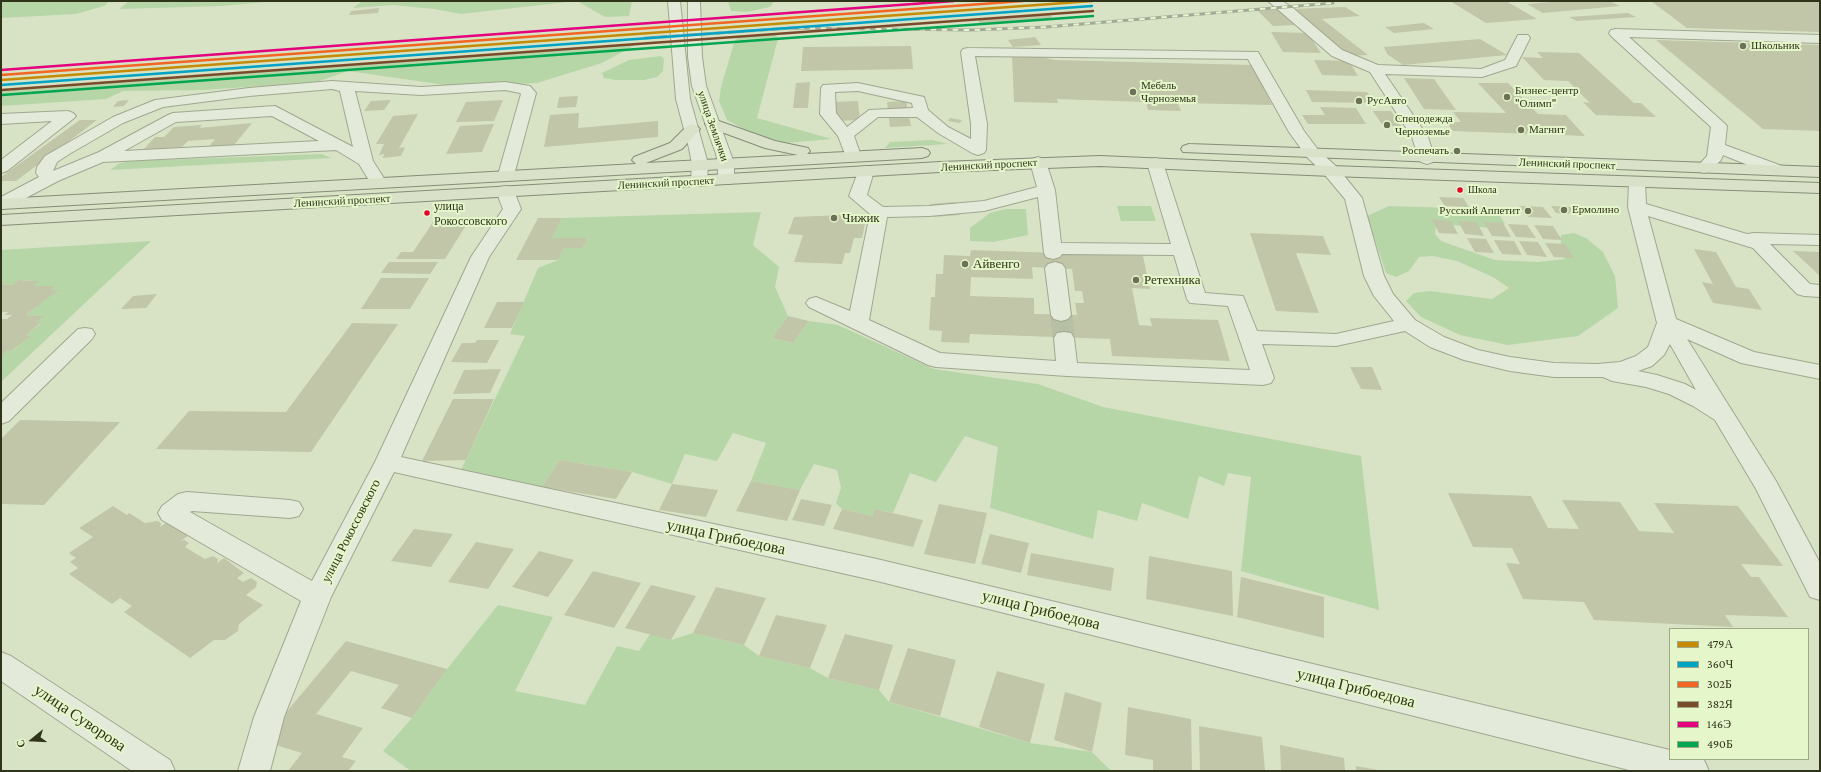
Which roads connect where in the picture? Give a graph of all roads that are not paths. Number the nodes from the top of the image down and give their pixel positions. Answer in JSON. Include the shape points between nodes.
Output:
{"nodes":[{"id":1,"x":674,"y":1,"type":"edge"},
{"id":2,"x":694,"y":1,"type":"edge"},
{"id":3,"x":1274,"y":1,"type":"edge"},
{"id":4,"x":1523,"y":38,"type":"dead end"},
{"id":5,"x":1820,"y":39,"type":"edge"},
{"id":6,"x":1375,"y":69,"type":"junction"},
{"id":7,"x":343,"y":86,"type":"junction"},
{"id":8,"x":921,"y":112,"type":"junction"},
{"id":9,"x":1,"y":119,"type":"edge"},
{"id":10,"x":713,"y":124,"type":"junction"},
{"id":11,"x":692,"y":129,"type":"junction"},
{"id":12,"x":846,"y":135,"type":"junction"},
{"id":13,"x":339,"y":145,"type":"junction"},
{"id":14,"x":1067,"y":147,"type":"dead end"},
{"id":15,"x":1128,"y":147,"type":"dead end"},
{"id":16,"x":1717,"y":147,"type":"junction"},
{"id":17,"x":1174,"y":148,"type":"dead end"},
{"id":18,"x":985,"y":150,"type":"junction"},
{"id":19,"x":1040,"y":152,"type":"junction"},
{"id":20,"x":1313,"y":154,"type":"junction"},
{"id":21,"x":853,"y":156,"type":"junction"},
{"id":22,"x":100,"y":157,"type":"junction"},
{"id":23,"x":1427,"y":159,"type":"junction"},
{"id":24,"x":365,"y":161,"type":"junction"},
{"id":25,"x":726,"y":163,"type":"junction"},
{"id":26,"x":1155,"y":163,"type":"junction"},
{"id":27,"x":1,"y":168,"type":"edge"},
{"id":28,"x":1696,"y":168,"type":"junction"},
{"id":29,"x":1776,"y":170,"type":"junction"},
{"id":30,"x":588,"y":171,"type":"junction"},
{"id":31,"x":866,"y":171,"type":"junction"},
{"id":32,"x":1331,"y":171,"type":"junction"},
{"id":33,"x":699,"y":172,"type":"junction"},
{"id":34,"x":1820,"y":172,"type":"edge"},
{"id":35,"x":52,"y":178,"type":"junction"},
{"id":36,"x":726,"y":180,"type":"junction"},
{"id":37,"x":1637,"y":182,"type":"junction"},
{"id":38,"x":379,"y":183,"type":"junction"},
{"id":39,"x":506,"y":183,"type":"junction"},
{"id":40,"x":1820,"y":188,"type":"edge"},
{"id":41,"x":1046,"y":190,"type":"junction"},
{"id":42,"x":1,"y":204,"type":"edge"},
{"id":43,"x":1637,"y":207,"type":"junction"},
{"id":44,"x":879,"y":212,"type":"junction"},
{"id":45,"x":1,"y":220,"type":"edge"},
{"id":46,"x":1820,"y":240,"type":"edge"},
{"id":47,"x":1760,"y":244,"type":"junction"},
{"id":48,"x":1183,"y":250,"type":"junction"},
{"id":49,"x":1053,"y":256,"type":"junction"},
{"id":50,"x":1820,"y":291,"type":"edge"},
{"id":51,"x":816,"y":303,"type":"dead end"},
{"id":52,"x":1061,"y":315,"type":"tunnel mouth"},
{"id":53,"x":858,"y":323,"type":"junction"},
{"id":54,"x":1667,"y":323,"type":"junction"},
{"id":55,"x":1408,"y":324,"type":"junction"},
{"id":56,"x":85,"y":334,"type":"dead end"},
{"id":57,"x":1249,"y":337,"type":"junction"},
{"id":58,"x":1064,"y":338,"type":"tunnel mouth"},
{"id":59,"x":1068,"y":369,"type":"junction"},
{"id":60,"x":1597,"y":371,"type":"junction"},
{"id":61,"x":1820,"y":372,"type":"edge"},
{"id":62,"x":1,"y":416,"type":"edge"},
{"id":63,"x":1724,"y":417,"type":"junction"},
{"id":64,"x":386,"y":462,"type":"junction"},
{"id":65,"x":290,"y":509,"type":"dead end"},
{"id":66,"x":1820,"y":589,"type":"edge"},
{"id":67,"x":316,"y":597,"type":"junction"},
{"id":68,"x":1,"y":664,"type":"edge"},
{"id":69,"x":159,"y":771,"type":"edge"},
{"id":70,"x":254,"y":771,"type":"edge"},
{"id":71,"x":1693,"y":771,"type":"edge"}],
"edges":[{"from":1,"to":11,"type":"street","name":"улица Землячки","via":[[681,88]]},
{"from":2,"to":10,"type":"street","name":"улица Землячки","via":[[697,77]]},
{"from":3,"to":6,"type":"street","via":[[1337,53]]},
{"from":4,"to":6,"type":"street","via":[[1511,63],[1482,73]]},
{"from":5,"to":16,"type":"street","via":[[1616,32],[1719,126]]},
{"from":6,"to":23,"type":"street","via":[[1420,137]]},
{"from":7,"to":24,"type":"street","via":[[347,90]]},
{"from":7,"to":35,"type":"street","via":[[311,86],[160,103],[118,120],[64,150],[45,167],[44,172]]},
{"from":7,"to":39,"type":"street","via":[[421,91],[505,86],[525,89],[529,93]]},
{"from":8,"to":12,"type":"street","via":[[874,113]]},
{"from":8,"to":12,"type":"street","via":[[919,100],[858,87],[828,88],[828,114]]},
{"from":8,"to":18,"type":"street","via":[[943,130]]},
{"from":9,"to":27,"type":"street","via":[[68,116]]},
{"from":10,"to":21,"type":"main road","via":[[788,149]]},
{"from":10,"to":25,"type":"street","name":"улица Землячки"},
{"from":11,"to":30,"type":"main road","via":[[676,146],[666,151],[632,162]]},
{"from":11,"to":33,"type":"street","name":"улица Землячки"},
{"from":12,"to":21,"type":"street"},
{"from":13,"to":22,"type":"street"},
{"from":13,"to":22,"type":"street","via":[[275,111],[173,118]]},
{"from":13,"to":24,"type":"street"},
{"from":14,"to":15,"type":"main road"},
{"from":16,"to":28,"type":"street","via":[[1715,157]]},
{"from":16,"to":29,"type":"street"},
{"from":17,"to":20,"type":"main road","name":"Ленинский проспект"},
{"from":18,"to":20,"type":"street","via":[[968,52],[1253,55],[1291,122]]},
{"from":18,"to":21,"type":"main road","name":"Ленинский проспект"},
{"from":19,"to":26,"type":"main road","name":"Ленинский проспект","via":[[1100,161]]},
{"from":19,"to":31,"type":"main road","name":"Ленинский проспект"},
{"from":19,"to":41,"type":"street"},
{"from":20,"to":23,"type":"main road","name":"Ленинский проспект"},
{"from":20,"to":32,"type":"street"},
{"from":21,"to":25,"type":"main road","name":"Ленинский проспект"},
{"from":22,"to":35,"type":"street"},
{"from":23,"to":28,"type":"main road","name":"Ленинский проспект"},
{"from":24,"to":38,"type":"street"},
{"from":25,"to":33,"type":"main road","name":"Ленинский проспект"},
{"from":25,"to":36,"type":"street","name":"улица Землячки"},
{"from":26,"to":32,"type":"main road","name":"Ленинский проспект"},
{"from":26,"to":48,"type":"street"},
{"from":28,"to":29,"type":"main road","name":"Ленинский проспект"},
{"from":28,"to":37,"type":"main road","via":[[1674,172],[1628,173]]},
{"from":29,"to":34,"type":"main road","name":"Ленинский проспект"},
{"from":30,"to":33,"type":"main road","name":"Ленинский проспект"},
{"from":30,"to":39,"type":"main road","name":"Ленинский проспект"},
{"from":31,"to":36,"type":"main road","name":"Ленинский проспект"},
{"from":31,"to":44,"type":"street","via":[[858,196]]},
{"from":32,"to":37,"type":"main road","name":"Ленинский проспект"},
{"from":32,"to":55,"type":"street","via":[[1353,198],[1374,276],[1384,296]]},
{"from":33,"to":36,"type":"main road","name":"Ленинский проспект"},
{"from":33,"to":39,"type":"main road","name":"Ленинский проспект"},
{"from":35,"to":42,"type":"street"},
{"from":37,"to":40,"type":"main road","name":"Ленинский проспект"},
{"from":37,"to":43,"type":"street"},
{"from":38,"to":39,"type":"main road","name":"Ленинский проспект"},
{"from":38,"to":42,"type":"main road","name":"Ленинский проспект"},
{"from":39,"to":45,"type":"main road","name":"Ленинский проспект"},
{"from":39,"to":64,"type":"street","name":"улица Рокоссовского","via":[[512,209],[480,257]]},
{"from":41,"to":44,"type":"street","via":[[984,206]]},
{"from":41,"to":49,"type":"street"},
{"from":43,"to":47,"type":"street"},
{"from":43,"to":54,"type":"street"},
{"from":44,"to":53,"type":"street"},
{"from":46,"to":47,"type":"street","via":[[1754,238]]},
{"from":47,"to":50,"type":"street","via":[[1804,290]]},
{"from":48,"to":49,"type":"street"},
{"from":48,"to":57,"type":"street","via":[[1197,299],[1236,300]]},
{"from":49,"to":52,"type":"street"},
{"from":51,"to":53,"type":"street"},
{"from":53,"to":59,"type":"street","via":[[936,360]]},
{"from":54,"to":60,"type":"street","via":[[1657,350],[1644,361],[1623,369]]},
{"from":54,"to":61,"type":"street","via":[[1749,358]]},
{"from":54,"to":63,"type":"street"},
{"from":55,"to":57,"type":"street","via":[[1336,340]]},
{"from":55,"to":60,"type":"street","via":[[1437,342],[1472,355],[1510,364],[1554,370]]},
{"from":56,"to":62,"type":"street"},
{"from":57,"to":59,"type":"street","via":[[1264,378]]},
{"from":58,"to":59,"type":"street"},
{"from":60,"to":63,"type":"street","via":[[1649,380],[1677,390],[1701,401]]},
{"from":63,"to":66,"type":"street","via":[[1767,487]]},
{"from":64,"to":67,"type":"street","name":"улица Рокоссовского"},
{"from":64,"to":71,"type":"street","name":"улица Грибоедова","via":[[877,570]]},
{"from":65,"to":67,"type":"street","via":[[187,501],[170,513]]},
{"from":67,"to":70,"type":"street","name":"улица Рокоссовского","via":[[269,717]]},
{"from":68,"to":69,"type":"street","name":"улица Суворова"}]}
